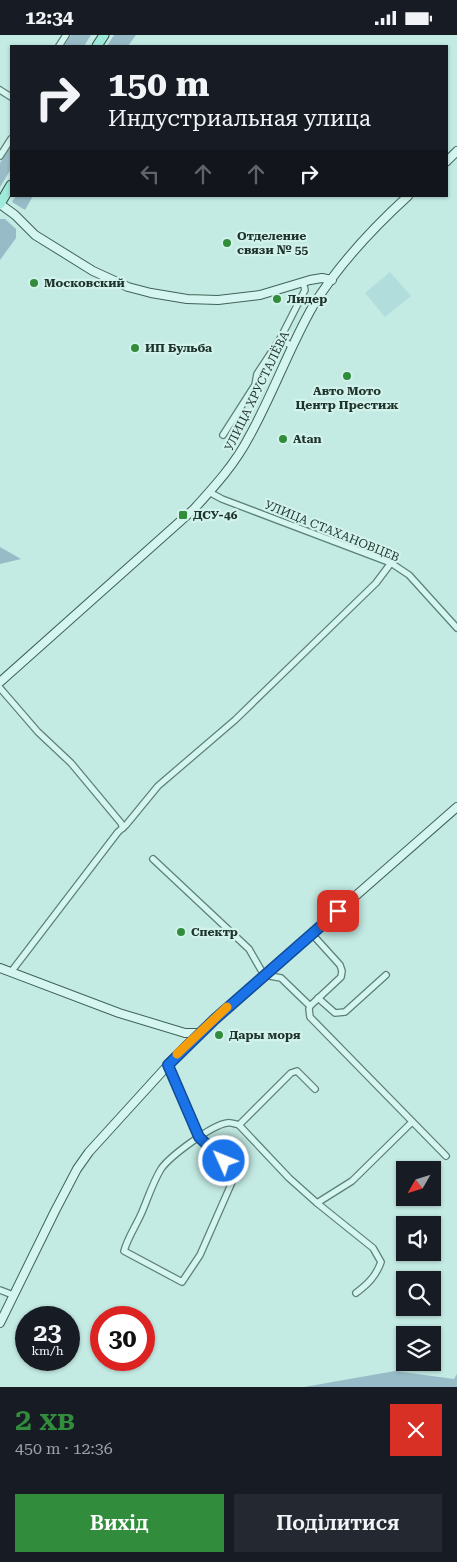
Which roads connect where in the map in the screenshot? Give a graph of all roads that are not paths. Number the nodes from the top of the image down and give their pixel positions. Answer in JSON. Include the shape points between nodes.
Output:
{"nodes":[{"id":1,"x":10,"y":141,"type":"edge"},
{"id":2,"x":457,"y":151,"type":"edge"},
{"id":3,"x":0,"y":156,"type":"edge"},
{"id":4,"x":448,"y":160,"type":"edge"},
{"id":5,"x":10,"y":187,"type":"edge"},
{"id":6,"x":407,"y":197,"type":"edge"},
{"id":7,"x":0,"y":204,"type":"edge"},
{"id":8,"x":332,"y":280,"type":"junction"},
{"id":9,"x":303,"y":282,"type":"junction"},
{"id":10,"x":280,"y":339,"type":"junction"},
{"id":11,"x":292,"y":346,"type":"junction"},
{"id":12,"x":223,"y":435,"type":"dead end"},
{"id":13,"x":209,"y":492,"type":"junction"},
{"id":14,"x":391,"y":563,"type":"junction"},
{"id":15,"x":457,"y":628,"type":"edge"},
{"id":16,"x":0,"y":682,"type":"edge"},
{"id":17,"x":0,"y":688,"type":"edge"},
{"id":18,"x":457,"y":807,"type":"edge"},
{"id":19,"x":123,"y":827,"type":"junction"},
{"id":20,"x":152,"y":859,"type":"dead end"},
{"id":21,"x":312,"y":934,"type":"junction"},
{"id":22,"x":277,"y":963,"type":"junction"},
{"id":23,"x":0,"y":968,"type":"edge"},
{"id":24,"x":11,"y":971,"type":"junction"},
{"id":25,"x":264,"y":975,"type":"junction"},
{"id":26,"x":386,"y":975,"type":"dead end"},
{"id":27,"x":281,"y":978,"type":"junction"},
{"id":28,"x":318,"y":998,"type":"junction"},
{"id":29,"x":310,"y":1005,"type":"junction"},
{"id":30,"x":185,"y":1033,"type":"junction"},
{"id":31,"x":199,"y":1033,"type":"junction"},
{"id":32,"x":180,"y":1052,"type":"junction"},
{"id":33,"x":168,"y":1065,"type":"junction"},
{"id":34,"x":315,"y":1089,"type":"dead end"},
{"id":35,"x":412,"y":1122,"type":"junction"},
{"id":36,"x":239,"y":1125,"type":"junction"},
{"id":37,"x":199,"y":1137,"type":"junction"},
{"id":38,"x":446,"y":1156,"type":"dead end"},
{"id":39,"x":317,"y":1203,"type":"junction"},
{"id":40,"x":0,"y":1290,"type":"edge"},
{"id":41,"x":356,"y":1293,"type":"dead end"},
{"id":42,"x":14,"y":1295,"type":"junction"},
{"id":43,"x":0,"y":1323,"type":"edge"}],
"edges":[{"from":1,"to":3,"type":"street"},
{"from":2,"to":4,"type":"main road"},
{"from":5,"to":7,"type":"main road"},
{"from":6,"to":8,"type":"main road","name":"УЛИЦА ХРУСТАЛЁВА","via":[[364,240]]},
{"from":7,"to":9,"type":"main road","via":[[34,235],[93,271],[128,287],[186,299],[218,299],[260,295]]},
{"from":8,"to":9,"type":"main road","via":[[322,278]]},
{"from":8,"to":11,"type":"main road","name":"УЛИЦА ХРУСТАЛЁВА"},
{"from":9,"to":10,"type":"street","via":[[305,290]]},
{"from":10,"to":11,"type":"street"},
{"from":10,"to":12,"type":"street"},
{"from":11,"to":13,"type":"main road","name":"УЛИЦА ХРУСТАЛЁВА","via":[[249,438]]},
{"from":13,"to":14,"type":"street","name":"УЛИЦА СТАХАНОВЦЕВ"},
{"from":13,"to":16,"type":"main road","name":"УЛИЦА ХРУСТАЛЁВА"},
{"from":14,"to":15,"type":"street","name":"УЛИЦА СТАХАНОВЦЕВ","via":[[409,575]]},
{"from":14,"to":19,"type":"street","via":[[376,583],[234,720],[158,786]]},
{"from":17,"to":19,"type":"street","via":[[38,732],[71,763]]},
{"from":18,"to":21,"type":"main road"},
{"from":19,"to":24,"type":"street"},
{"from":20,"to":25,"type":"street","via":[[249,949]]},
{"from":21,"to":22,"type":"main road"},
{"from":21,"to":28,"type":"street","via":[[342,971],[341,977]]},
{"from":22,"to":25,"type":"main road"},
{"from":22,"to":27,"type":"street"},
{"from":23,"to":24,"type":"main road"},
{"from":24,"to":30,"type":"main road","via":[[119,1013]]},
{"from":25,"to":27,"type":"street"},
{"from":25,"to":31,"type":"main road"},
{"from":26,"to":28,"type":"street","via":[[345,1012],[335,1013]]},
{"from":27,"to":29,"type":"street"},
{"from":28,"to":29,"type":"street"},
{"from":29,"to":35,"type":"street","via":[[312,1020]]},
{"from":30,"to":31,"type":"main road"},
{"from":30,"to":32,"type":"main road","via":[[185,1043]]},
{"from":31,"to":32,"type":"main road"},
{"from":32,"to":33,"type":"main road"},
{"from":33,"to":37,"type":"street"},
{"from":33,"to":42,"type":"main road","via":[[77,1169]]},
{"from":34,"to":36,"type":"street","via":[[297,1071],[291,1073]]},
{"from":35,"to":38,"type":"street"},
{"from":35,"to":39,"type":"street","via":[[352,1181]]},
{"from":36,"to":37,"type":"street","via":[[228,1123]]},
{"from":36,"to":39,"type":"street"},
{"from":37,"to":37,"type":"street","via":[[161,1169],[124,1251],[182,1282],[200,1255],[236,1173]]},
{"from":39,"to":41,"type":"street","via":[[373,1248],[381,1262],[378,1272]]},
{"from":40,"to":42,"type":"street"},
{"from":42,"to":43,"type":"main road"}]}
